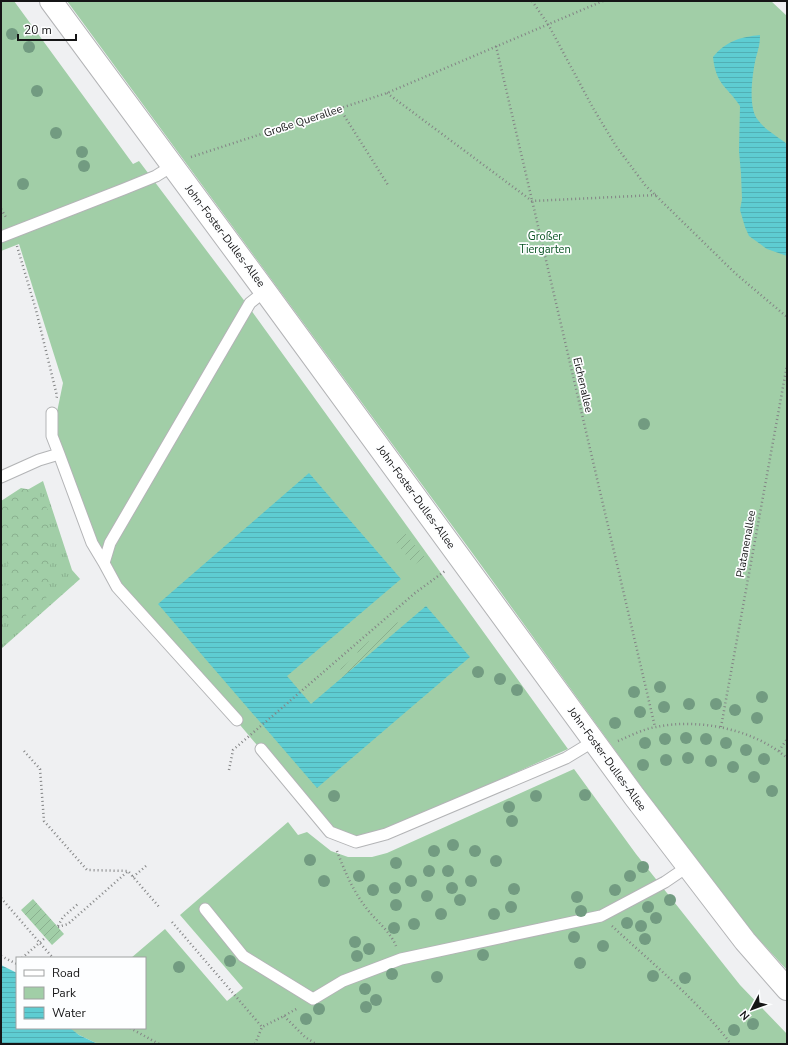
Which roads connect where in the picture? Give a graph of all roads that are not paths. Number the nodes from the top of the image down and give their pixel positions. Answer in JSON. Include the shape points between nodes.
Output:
{"nodes":[{"id":1,"x":51,"y":1,"type":"edge"},
{"id":2,"x":172,"y":166,"type":"junction"},
{"id":3,"x":1,"y":237,"type":"edge"},
{"id":4,"x":266,"y":291,"type":"junction"},
{"id":5,"x":52,"y":412,"type":"road end"},
{"id":6,"x":59,"y":454,"type":"junction"},
{"id":7,"x":1,"y":477,"type":"edge"},
{"id":8,"x":104,"y":563,"type":"junction"},
{"id":9,"x":237,"y":720,"type":"dead end"},
{"id":10,"x":598,"y":746,"type":"junction"},
{"id":11,"x":261,"y":749,"type":"dead end"},
{"id":12,"x":687,"y":867,"type":"junction"},
{"id":13,"x":205,"y":909,"type":"dead end"},
{"id":14,"x":787,"y":989,"type":"edge"}],
"edges":[{"from":1,"to":2,"type":"street","name":"John-Foster-Dulles-Allee"},
{"from":2,"to":3,"type":"lane","via":[[156,176]]},
{"from":2,"to":4,"type":"street","name":"John-Foster-Dulles-Allee"},
{"from":4,"to":8,"type":"lane","via":[[250,304],[110,543]]},
{"from":4,"to":10,"type":"street","name":"John-Foster-Dulles-Allee"},
{"from":5,"to":6,"type":"lane","via":[[52,436]]},
{"from":6,"to":7,"type":"lane"},
{"from":6,"to":8,"type":"lane","via":[[92,544]]},
{"from":8,"to":9,"type":"lane","via":[[117,587]]},
{"from":10,"to":11,"type":"lane","via":[[386,834],[356,842],[330,832]]},
{"from":10,"to":12,"type":"street","name":"John-Foster-Dulles-Allee"},
{"from":12,"to":13,"type":"lane","via":[[665,882],[601,916],[401,959],[343,980],[313,999],[242,956]]},
{"from":12,"to":14,"type":"street","name":"John-Foster-Dulles-Allee","via":[[744,941]]}]}
